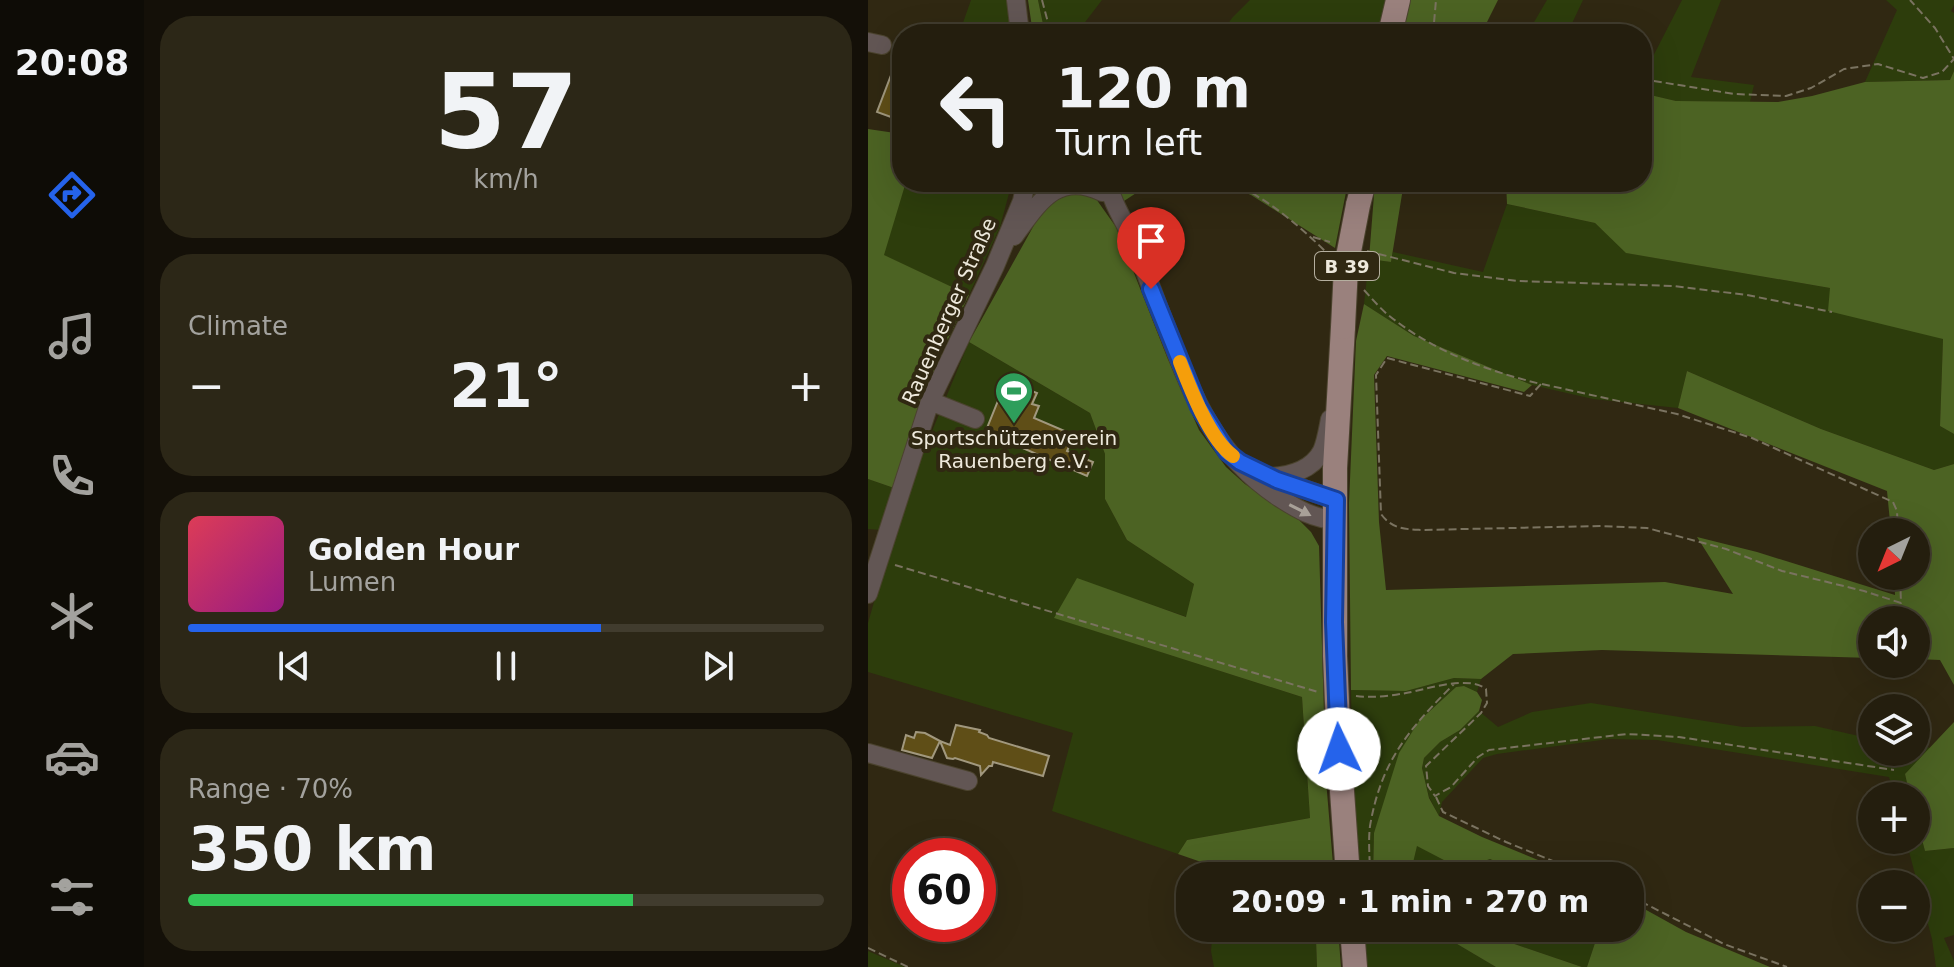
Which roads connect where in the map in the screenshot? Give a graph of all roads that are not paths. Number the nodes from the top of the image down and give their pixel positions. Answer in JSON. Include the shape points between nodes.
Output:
{"nodes":[{"id":1,"x":1016,"y":0,"type":"edge"},
{"id":2,"x":1398,"y":0,"type":"edge"},
{"id":3,"x":1019,"y":24,"type":"edge"},
{"id":4,"x":1392,"y":24,"type":"edge"},
{"id":5,"x":1024,"y":192,"type":"edge"},
{"id":6,"x":1052,"y":192,"type":"edge"},
{"id":7,"x":1106,"y":192,"type":"edge"},
{"id":8,"x":1361,"y":194,"type":"edge"},
{"id":9,"x":1000,"y":254,"type":"junction"},
{"id":10,"x":1341,"y":382,"type":"junction"},
{"id":11,"x":930,"y":401,"type":"junction"},
{"id":12,"x":975,"y":419,"type":"dead end"},
{"id":13,"x":1227,"y":452,"type":"junction"},
{"id":14,"x":1270,"y":477,"type":"junction"},
{"id":15,"x":1336,"y":510,"type":"junction"},
{"id":16,"x":868,"y":594,"type":"edge"},
{"id":17,"x":868,"y":753,"type":"edge"},
{"id":18,"x":968,"y":781,"type":"dead end"},
{"id":19,"x":1347,"y":862,"type":"edge"},
{"id":20,"x":1353,"y":942,"type":"edge"},
{"id":21,"x":1355,"y":967,"type":"edge"}],
"edges":[{"from":1,"to":3,"type":"street"},
{"from":2,"to":4,"type":"main road"},
{"from":5,"to":9,"type":"street","name":"Rauenberger Straße"},
{"from":6,"to":9,"type":"street"},
{"from":7,"to":13,"type":"street","via":[[1129,232],[1199,407]]},
{"from":8,"to":10,"type":"main road","number":"B 39","bridge":true,"via":[[1346,267]]},
{"from":9,"to":11,"type":"street","name":"Rauenberger Straße"},
{"from":10,"to":14,"type":"street","via":[[1321,453],[1292,475]]},
{"from":10,"to":15,"type":"main road","number":"B 39"},
{"from":11,"to":12,"type":"street"},
{"from":11,"to":16,"type":"street","name":"Rauenberger Straße"},
{"from":13,"to":14,"type":"street"},
{"from":13,"to":15,"type":"street","one_way":true,"via":[[1251,478],[1292,506],[1313,516]]},
{"from":14,"to":15,"type":"street"},
{"from":15,"to":19,"type":"main road","number":"B 39","bridge":true,"via":[[1335,656]]},
{"from":17,"to":18,"type":"street"},
{"from":20,"to":21,"type":"main road"}]}
